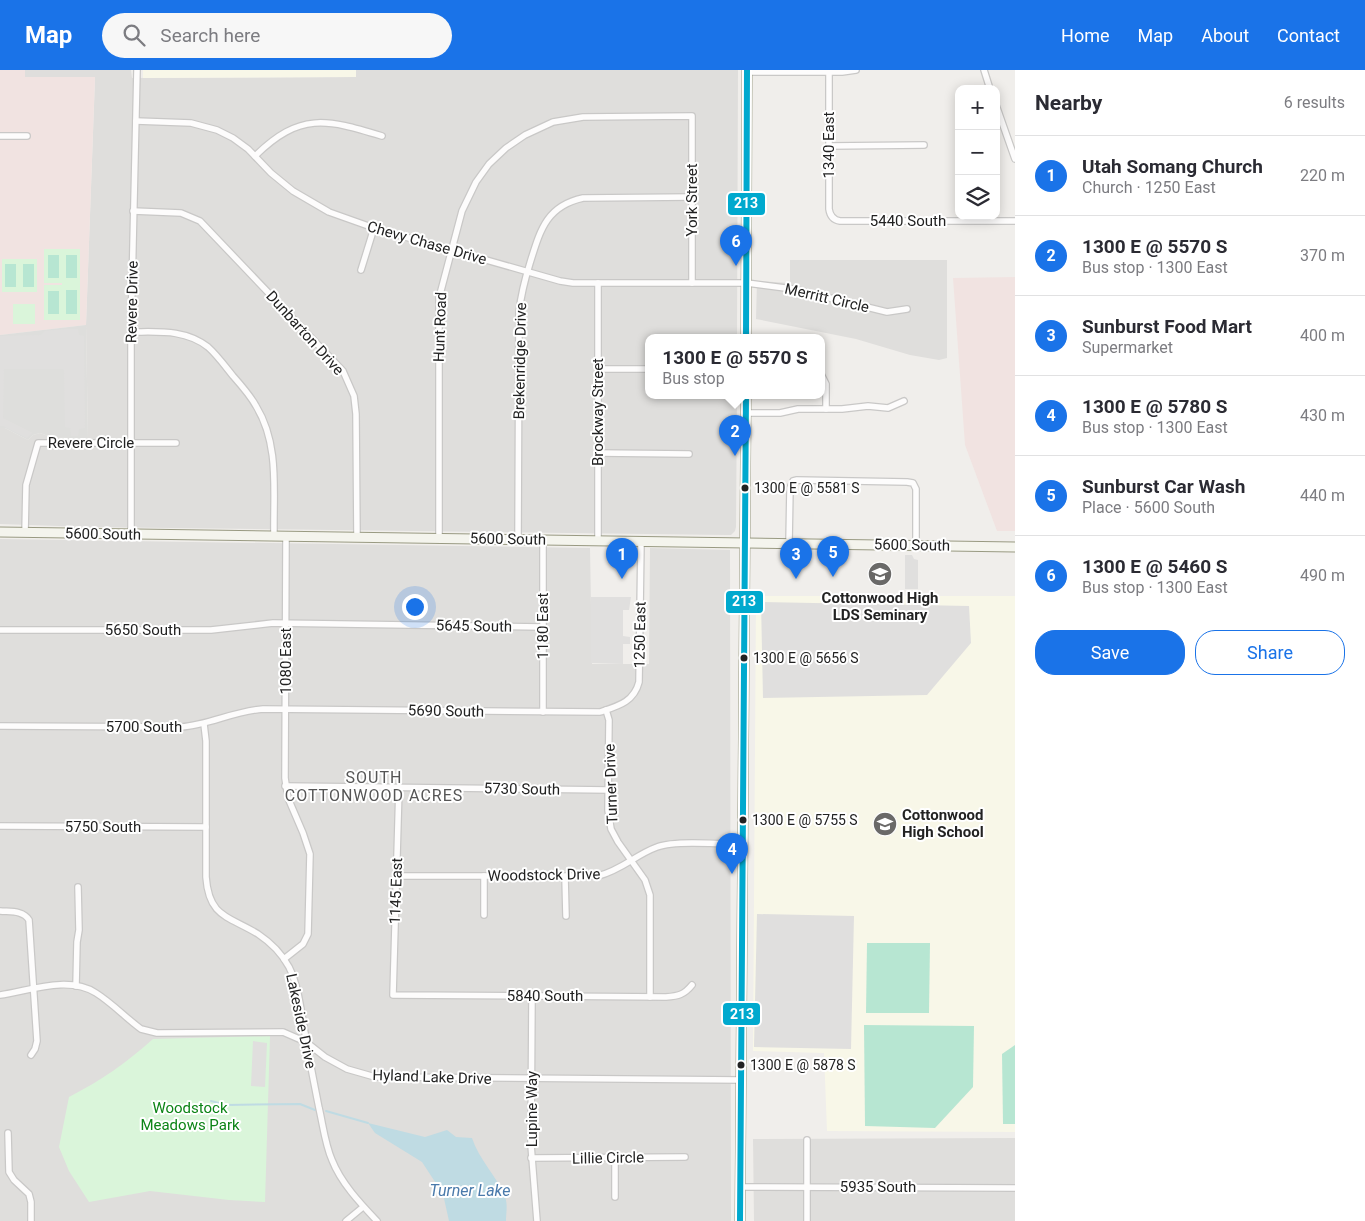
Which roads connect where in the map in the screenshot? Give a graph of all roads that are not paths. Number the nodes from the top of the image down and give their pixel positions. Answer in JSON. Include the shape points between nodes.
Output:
{"nodes":[{"id":1,"x":137,"y":70,"type":"edge"},
{"id":2,"x":856,"y":70,"type":"edge"},
{"id":3,"x":984,"y":70,"type":"edge"},
{"id":4,"x":747,"y":71,"type":"edge"},
{"id":5,"x":829,"y":72,"type":"junction"},
{"id":6,"x":989,"y":85,"type":"edge"},
{"id":7,"x":692,"y":116,"type":"joint"},
{"id":8,"x":1000,"y":116,"type":"edge"},
{"id":9,"x":136,"y":121,"type":"junction"},
{"id":10,"x":0,"y":136,"type":"edge"},
{"id":11,"x":27,"y":136,"type":"dead end"},
{"id":12,"x":382,"y":136,"type":"dead end"},
{"id":13,"x":924,"y":145,"type":"dead end"},
{"id":14,"x":829,"y":146,"type":"junction"},
{"id":15,"x":255,"y":156,"type":"junction"},
{"id":16,"x":1015,"y":159,"type":"edge"},
{"id":17,"x":692,"y":197,"type":"junction"},
{"id":18,"x":133,"y":211,"type":"junction"},
{"id":19,"x":832,"y":217,"type":"joint"},
{"id":20,"x":1015,"y":221,"type":"edge"},
{"id":21,"x":374,"y":228,"type":"junction"},
{"id":22,"x":450,"y":250,"type":"junction"},
{"id":23,"x":361,"y":270,"type":"dead end"},
{"id":24,"x":527,"y":272,"type":"junction"},
{"id":25,"x":598,"y":283,"type":"junction"},
{"id":26,"x":692,"y":283,"type":"junction"},
{"id":27,"x":747,"y":283,"type":"junction"},
{"id":28,"x":906,"y":309,"type":"dead end"},
{"id":29,"x":131,"y":332,"type":"junction"},
{"id":30,"x":746,"y":334,"type":"edge"},
{"id":31,"x":598,"y":369,"type":"junction"},
{"id":32,"x":645,"y":369,"type":"edge"},
{"id":33,"x":825,"y":382,"type":"edge"},
{"id":34,"x":746,"y":399,"type":"edge"},
{"id":35,"x":904,"y":401,"type":"dead end"},
{"id":36,"x":826,"y":409,"type":"junction"},
{"id":37,"x":746,"y":412,"type":"junction"},
{"id":38,"x":131,"y":443,"type":"junction"},
{"id":39,"x":176,"y":443,"type":"dead end"},
{"id":40,"x":598,"y":453,"type":"junction"},
{"id":41,"x":689,"y":454,"type":"dead end"},
{"id":42,"x":0,"y":532,"type":"edge"},
{"id":43,"x":25,"y":532,"type":"junction"},
{"id":44,"x":131,"y":534,"type":"junction"},
{"id":45,"x":274,"y":536,"type":"junction"},
{"id":46,"x":286,"y":536,"type":"junction"},
{"id":47,"x":357,"y":537,"type":"junction"},
{"id":48,"x":439,"y":538,"type":"junction"},
{"id":49,"x":518,"y":540,"type":"junction"},
{"id":50,"x":544,"y":540,"type":"junction"},
{"id":51,"x":598,"y":541,"type":"junction"},
{"id":52,"x":641,"y":541,"type":"junction"},
{"id":53,"x":746,"y":543,"type":"junction"},
{"id":54,"x":789,"y":543,"type":"junction"},
{"id":55,"x":916,"y":545,"type":"junction"},
{"id":56,"x":1015,"y":547,"type":"edge"},
{"id":57,"x":286,"y":623,"type":"junction"},
{"id":58,"x":543,"y":627,"type":"junction"},
{"id":59,"x":0,"y":630,"type":"edge"},
{"id":60,"x":285,"y":708,"type":"junction"},
{"id":61,"x":606,"y":710,"type":"junction"},
{"id":62,"x":542,"y":712,"type":"junction"},
{"id":63,"x":204,"y":724,"type":"junction"},
{"id":64,"x":0,"y":726,"type":"edge"},
{"id":65,"x":286,"y":786,"type":"junction"},
{"id":66,"x":399,"y":787,"type":"junction"},
{"id":67,"x":609,"y":790,"type":"junction"},
{"id":68,"x":0,"y":826,"type":"edge"},
{"id":69,"x":206,"y":827,"type":"junction"},
{"id":70,"x":743,"y":845,"type":"junction"},
{"id":71,"x":632,"y":860,"type":"junction"},
{"id":72,"x":397,"y":876,"type":"junction"},
{"id":73,"x":484,"y":876,"type":"junction"},
{"id":74,"x":565,"y":877,"type":"junction"},
{"id":75,"x":78,"y":887,"type":"dead end"},
{"id":76,"x":0,"y":911,"type":"edge"},
{"id":77,"x":484,"y":916,"type":"dead end"},
{"id":78,"x":566,"y":916,"type":"dead end"},
{"id":79,"x":284,"y":959,"type":"junction"},
{"id":80,"x":76,"y":986,"type":"junction"},
{"id":81,"x":692,"y":986,"type":"dead end"},
{"id":82,"x":34,"y":988,"type":"junction"},
{"id":83,"x":0,"y":995,"type":"edge"},
{"id":84,"x":393,"y":996,"type":"joint"},
{"id":85,"x":532,"y":996,"type":"junction"},
{"id":86,"x":650,"y":997,"type":"junction"},
{"id":87,"x":306,"y":1042,"type":"junction"},
{"id":88,"x":31,"y":1055,"type":"dead end"},
{"id":89,"x":532,"y":1079,"type":"junction"},
{"id":90,"x":741,"y":1080,"type":"junction"},
{"id":91,"x":8,"y":1133,"type":"dead end"},
{"id":92,"x":807,"y":1140,"type":"dead end"},
{"id":93,"x":686,"y":1157,"type":"dead end"},
{"id":94,"x":532,"y":1158,"type":"junction"},
{"id":95,"x":615,"y":1158,"type":"junction"},
{"id":96,"x":740,"y":1186,"type":"junction"},
{"id":97,"x":807,"y":1187,"type":"junction"},
{"id":98,"x":1015,"y":1188,"type":"edge"},
{"id":99,"x":615,"y":1196,"type":"dead end"},
{"id":100,"x":363,"y":1207,"type":"junction"},
{"id":101,"x":31,"y":1221,"type":"edge"},
{"id":102,"x":346,"y":1221,"type":"edge"},
{"id":103,"x":376,"y":1221,"type":"edge"},
{"id":104,"x":537,"y":1221,"type":"edge"},
{"id":105,"x":740,"y":1221,"type":"edge"},
{"id":106,"x":807,"y":1221,"type":"edge"}],
"edges":[{"from":1,"to":9,"type":"street","name":"Revere Drive"},
{"from":2,"to":5,"type":"street"},
{"from":3,"to":6,"type":"street"},
{"from":4,"to":5,"type":"street"},
{"from":4,"to":27,"type":"main road"},
{"from":5,"to":14,"type":"street","name":"1340 East"},
{"from":7,"to":17,"type":"street","name":"York Street"},
{"from":7,"to":22,"type":"street","name":"Hunt Road","via":[[578,117],[553,122],[525,134],[497,155],[476,182],[464,206]]},
{"from":8,"to":16,"type":"street"},
{"from":9,"to":15,"type":"street","name":"Chevy Chase Drive","via":[[182,122],[208,127],[233,138]]},
{"from":9,"to":18,"type":"street","name":"Revere Drive"},
{"from":10,"to":11,"type":"street"},
{"from":12,"to":15,"type":"street","via":[[334,123],[309,124],[277,136]]},
{"from":13,"to":14,"type":"street"},
{"from":14,"to":19,"type":"street","name":"1340 East","via":[[829,209]]},
{"from":15,"to":21,"type":"street","name":"Chevy Chase Drive","via":[[304,198],[342,218]]},
{"from":17,"to":24,"type":"street","name":"Brekenridge Drive","via":[[589,197],[570,202],[554,212],[542,228]]},
{"from":17,"to":26,"type":"street","name":"York Street"},
{"from":18,"to":29,"type":"street","name":"Revere Drive"},
{"from":18,"to":47,"type":"street","name":"Dunbarton Drive","via":[[181,213],[200,221],[342,371],[354,396],[356,414]]},
{"from":19,"to":20,"type":"street","name":"5440 South","via":[[840,221]]},
{"from":21,"to":22,"type":"street","name":"Chevy Chase Drive"},
{"from":21,"to":23,"type":"street"},
{"from":22,"to":24,"type":"street","name":"Chevy Chase Drive"},
{"from":22,"to":48,"type":"street","name":"Hunt Road","via":[[438,304]]},
{"from":24,"to":25,"type":"street","name":"Chevy Chase Drive","via":[[560,282]]},
{"from":24,"to":49,"type":"street","name":"Brekenridge Drive","via":[[518,322]]},
{"from":25,"to":26,"type":"street","name":"Chevy Chase Drive"},
{"from":25,"to":31,"type":"street","name":"Brockway Street"},
{"from":26,"to":27,"type":"street","name":"Chevy Chase Drive"},
{"from":27,"to":28,"type":"street","name":"Merritt Circle","via":[[793,289],[887,312]]},
{"from":27,"to":30,"type":"main road"},
{"from":29,"to":38,"type":"street","name":"Revere Drive"},
{"from":29,"to":45,"type":"street","via":[[174,332],[198,340],[212,351],[251,398],[264,420],[274,462]]},
{"from":31,"to":32,"type":"street"},
{"from":31,"to":40,"type":"street","name":"Brockway Street"},
{"from":33,"to":36,"type":"street"},
{"from":34,"to":37,"type":"main road"},
{"from":35,"to":36,"type":"street","via":[[888,408]]},
{"from":36,"to":37,"type":"street"},
{"from":37,"to":53,"type":"main road"},
{"from":38,"to":39,"type":"street","name":"Revere Circle"},
{"from":38,"to":43,"type":"street","name":"Revere Circle","via":[[38,443],[26,485]]},
{"from":38,"to":44,"type":"street","name":"Revere Drive"},
{"from":40,"to":41,"type":"street"},
{"from":40,"to":51,"type":"street","name":"Brockway Street"},
{"from":42,"to":43,"type":"main road","name":"5600 South"},
{"from":43,"to":44,"type":"main road","name":"5600 South"},
{"from":44,"to":45,"type":"main road","name":"5600 South"},
{"from":45,"to":46,"type":"main road","name":"5600 South"},
{"from":46,"to":47,"type":"main road","name":"5600 South"},
{"from":46,"to":57,"type":"street","name":"1080 East"},
{"from":47,"to":48,"type":"main road","name":"5600 South"},
{"from":48,"to":49,"type":"main road","name":"5600 South"},
{"from":49,"to":50,"type":"main road","name":"5600 South"},
{"from":50,"to":51,"type":"main road","name":"5600 South"},
{"from":50,"to":58,"type":"street","name":"1180 East"},
{"from":51,"to":52,"type":"main road","name":"5600 South"},
{"from":52,"to":53,"type":"main road","name":"5600 South"},
{"from":52,"to":61,"type":"street","name":"1250 East","via":[[639,682],[627,702]]},
{"from":53,"to":54,"type":"main road","name":"5600 South"},
{"from":53,"to":70,"type":"main road"},
{"from":54,"to":55,"type":"main road","name":"5600 South"},
{"from":54,"to":55,"type":"street","via":[[790,488],[793,481],[896,481],[913,483],[916,489]]},
{"from":55,"to":56,"type":"main road","name":"5600 South"},
{"from":57,"to":58,"type":"street","name":"5645 South"},
{"from":57,"to":59,"type":"street","name":"5650 South","via":[[211,630]]},
{"from":57,"to":60,"type":"street","name":"1080 East"},
{"from":58,"to":62,"type":"street","name":"1180 East"},
{"from":60,"to":62,"type":"street","name":"5690 South"},
{"from":60,"to":63,"type":"street","name":"5700 South","via":[[249,710]]},
{"from":60,"to":65,"type":"street","name":"1080 East"},
{"from":61,"to":62,"type":"street","name":"5690 South","via":[[593,713]]},
{"from":61,"to":67,"type":"street","name":"Turner Drive","via":[[609,720]]},
{"from":63,"to":64,"type":"street","name":"5700 South","via":[[181,727]]},
{"from":63,"to":69,"type":"street","name":"Lakeside Drive"},
{"from":65,"to":66,"type":"street","name":"5730 South"},
{"from":65,"to":79,"type":"street","name":"1080 East","via":[[292,812],[307,843],[310,864],[308,934],[303,944]]},
{"from":66,"to":67,"type":"street","name":"5730 South"},
{"from":66,"to":72,"type":"street","name":"1145 East"},
{"from":67,"to":71,"type":"street","name":"Turner Drive","via":[[611,829]]},
{"from":68,"to":69,"type":"street","name":"5750 South"},
{"from":69,"to":79,"type":"street","name":"Lakeside Drive","via":[[206,885],[214,906],[229,920],[258,934]]},
{"from":70,"to":71,"type":"street","name":"Woodstock Drive","via":[[671,844],[659,846]]},
{"from":70,"to":90,"type":"main road"},
{"from":71,"to":74,"type":"street","name":"Woodstock Drive","via":[[606,874]]},
{"from":71,"to":86,"type":"street","name":"Turner Drive","via":[[650,895]]},
{"from":72,"to":73,"type":"street","name":"Woodstock Drive"},
{"from":72,"to":84,"type":"street","name":"1145 East"},
{"from":73,"to":74,"type":"street","name":"Woodstock Drive"},
{"from":73,"to":77,"type":"street"},
{"from":74,"to":78,"type":"street"},
{"from":75,"to":80,"type":"street"},
{"from":76,"to":82,"type":"street","via":[[28,917]]},
{"from":79,"to":87,"type":"street","name":"Lakeside Drive","via":[[295,986]]},
{"from":80,"to":82,"type":"street","name":"Hyland Lake Drive"},
{"from":80,"to":87,"type":"street","name":"Hyland Lake Drive","via":[[95,992],[141,1030],[149,1032],[283,1032]]},
{"from":81,"to":86,"type":"street","name":"5840 South","via":[[679,996]]},
{"from":82,"to":83,"type":"street","name":"Hyland Lake Drive"},
{"from":82,"to":88,"type":"street","via":[[37,1041]]},
{"from":84,"to":85,"type":"street","name":"5840 South"},
{"from":85,"to":86,"type":"street","name":"5840 South"},
{"from":85,"to":89,"type":"street","name":"Lupine Way"},
{"from":87,"to":89,"type":"street","name":"Hyland Lake Drive","via":[[335,1063],[375,1077]]},
{"from":87,"to":100,"type":"street","name":"Lakeside Drive","via":[[332,1161]]},
{"from":89,"to":90,"type":"street","name":"Hyland Lake Drive"},
{"from":89,"to":94,"type":"street","name":"Lupine Way"},
{"from":90,"to":96,"type":"main road"},
{"from":91,"to":101,"type":"street","via":[[9,1172],[29,1194]]},
{"from":92,"to":97,"type":"street"},
{"from":93,"to":95,"type":"street","name":"Lillie Circle"},
{"from":94,"to":95,"type":"street","name":"Lillie Circle"},
{"from":94,"to":104,"type":"street","name":"Lupine Way"},
{"from":95,"to":99,"type":"street"},
{"from":96,"to":97,"type":"street","name":"5935 South"},
{"from":96,"to":105,"type":"main road"},
{"from":97,"to":98,"type":"street","name":"5935 South"},
{"from":97,"to":106,"type":"street"},
{"from":100,"to":102,"type":"street"},
{"from":100,"to":103,"type":"street","name":"Lakeside Drive"}]}
